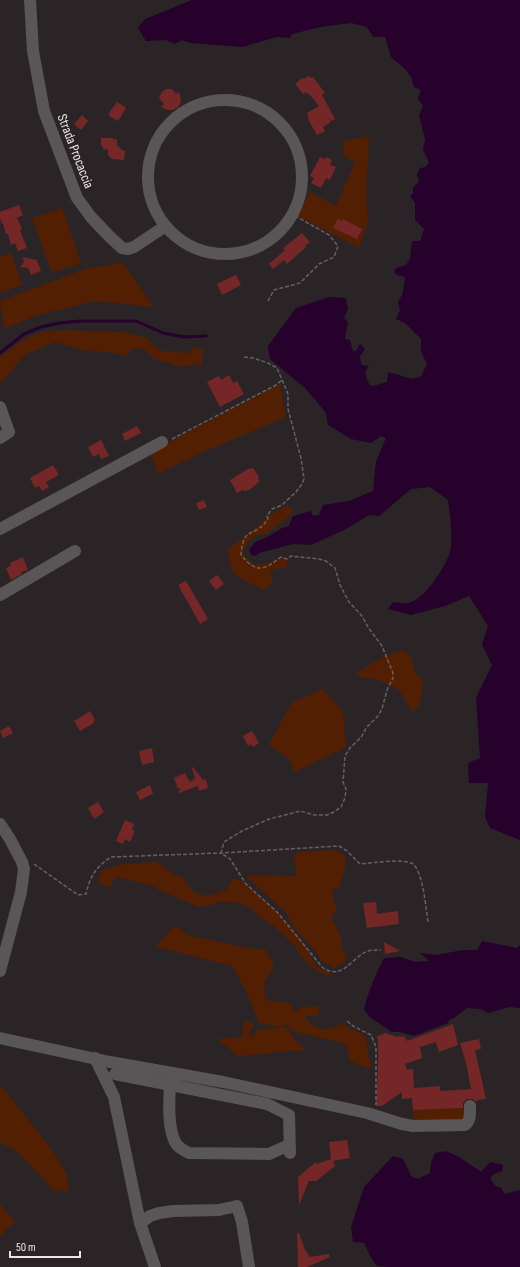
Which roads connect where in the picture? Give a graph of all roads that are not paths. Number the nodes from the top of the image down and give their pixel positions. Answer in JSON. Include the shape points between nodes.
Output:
{"nodes":[{"id":1,"x":30,"y":0,"type":"edge"},
{"id":2,"x":164,"y":227,"type":"junction"},
{"id":3,"x":0,"y":407,"type":"edge"},
{"id":4,"x":0,"y":438,"type":"edge"},
{"id":5,"x":162,"y":442,"type":"road end"},
{"id":6,"x":0,"y":529,"type":"edge"},
{"id":7,"x":75,"y":551,"type":"dead end"},
{"id":8,"x":0,"y":595,"type":"edge"},
{"id":9,"x":0,"y":824,"type":"edge"},
{"id":10,"x":0,"y":971,"type":"edge"},
{"id":11,"x":0,"y":1038,"type":"edge"},
{"id":12,"x":95,"y":1058,"type":"junction"},
{"id":13,"x":110,"y":1062,"type":"junction"},
{"id":14,"x":115,"y":1074,"type":"junction"},
{"id":15,"x":182,"y":1074,"type":"junction"},
{"id":16,"x":170,"y":1085,"type":"junction"},
{"id":17,"x":114,"y":1097,"type":"junction"},
{"id":18,"x":470,"y":1106,"type":"dead end"},
{"id":19,"x":140,"y":1223,"type":"junction"},
{"id":20,"x":155,"y":1267,"type":"edge"},
{"id":21,"x":249,"y":1267,"type":"edge"}],
"edges":[{"from":1,"to":2,"type":"street","name":"Strada Procaccia","via":[[33,51],[44,111],[77,198],[91,217],[122,248],[134,247]]},
{"from":2,"to":2,"type":"street","via":[[151,200],[148,183],[149,161],[167,126],[182,114],[201,103],[218,100],[252,104],[269,113],[292,135],[302,157],[303,186],[283,229],[262,246],[243,253],[223,256],[189,246]]},
{"from":3,"to":4,"type":"street","via":[[9,432]]},
{"from":5,"to":6,"type":"street"},
{"from":7,"to":8,"type":"street"},
{"from":9,"to":10,"type":"street","via":[[24,869],[21,892]]},
{"from":11,"to":12,"type":"street"},
{"from":12,"to":13,"type":"street"},
{"from":12,"to":17,"type":"street"},
{"from":13,"to":14,"type":"street"},
{"from":13,"to":15,"type":"street"},
{"from":14,"to":16,"type":"street"},
{"from":14,"to":17,"type":"street"},
{"from":15,"to":16,"type":"street"},
{"from":15,"to":18,"type":"street","via":[[367,1113],[413,1126],[465,1125],[470,1118]]},
{"from":16,"to":16,"type":"street","via":[[267,1104],[289,1115],[289,1149],[269,1154],[188,1153],[179,1147],[173,1138],[169,1103]]},
{"from":17,"to":19,"type":"street"},
{"from":19,"to":20,"type":"street"},
{"from":19,"to":21,"type":"street","via":[[159,1213],[219,1210],[237,1206]]}]}
